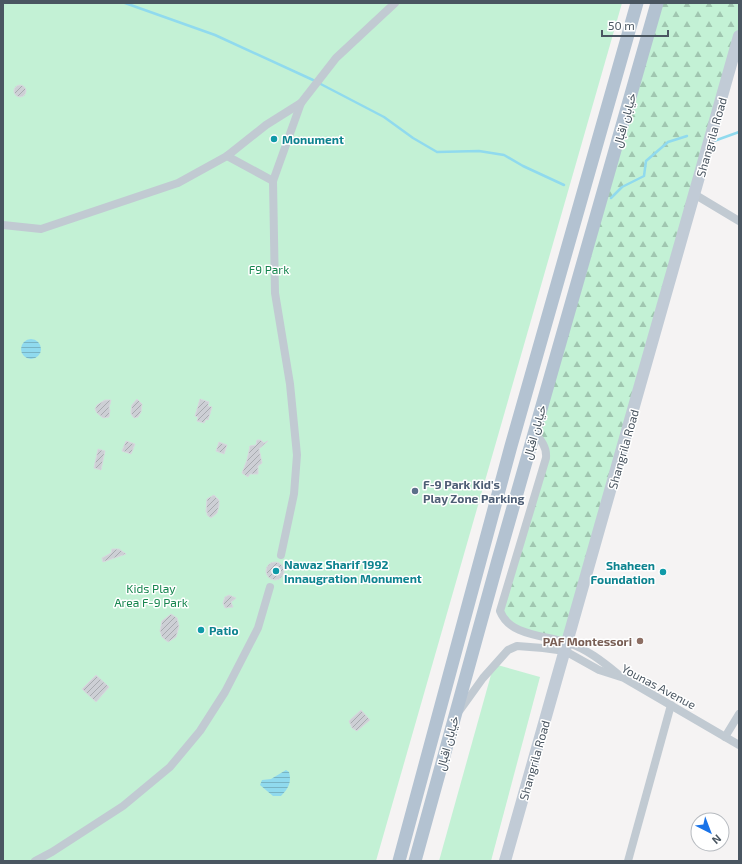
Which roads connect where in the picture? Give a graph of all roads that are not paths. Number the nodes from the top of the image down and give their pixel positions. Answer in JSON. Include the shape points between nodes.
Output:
{"nodes":[{"id":1,"x":395,"y":3,"type":"edge"},
{"id":2,"x":637,"y":3,"type":"edge"},
{"id":3,"x":657,"y":3,"type":"edge"},
{"id":4,"x":739,"y":36,"type":"edge"},
{"id":5,"x":301,"y":103,"type":"junction"},
{"id":6,"x":227,"y":156,"type":"junction"},
{"id":7,"x":273,"y":181,"type":"junction"},
{"id":8,"x":694,"y":194,"type":"junction"},
{"id":9,"x":739,"y":221,"type":"edge"},
{"id":10,"x":3,"y":225,"type":"edge"},
{"id":11,"x":534,"y":432,"type":"junction"},
{"id":12,"x":281,"y":555,"type":"dead end"},
{"id":13,"x":270,"y":588,"type":"dead end"},
{"id":14,"x":567,"y":647,"type":"junction"},
{"id":15,"x":671,"y":705,"type":"junction"},
{"id":16,"x":739,"y":714,"type":"edge"},
{"id":17,"x":453,"y":720,"type":"junction"},
{"id":18,"x":725,"y":737,"type":"junction"},
{"id":19,"x":739,"y":745,"type":"edge"},
{"id":20,"x":35,"y":861,"type":"edge"},
{"id":21,"x":399,"y":861,"type":"edge"},
{"id":22,"x":415,"y":861,"type":"edge"},
{"id":23,"x":505,"y":861,"type":"edge"},
{"id":24,"x":628,"y":861,"type":"edge"}],
"edges":[{"from":1,"to":5,"type":"street","via":[[330,65]]},
{"from":2,"to":21,"type":"main road","name":"خیابان اقبال","via":[[511,446]]},
{"from":3,"to":11,"type":"main road","name":"خیابان اقبال"},
{"from":4,"to":8,"type":"street","name":"Shangrila Road"},
{"from":5,"to":6,"type":"street","via":[[266,125]]},
{"from":5,"to":7,"type":"street"},
{"from":6,"to":7,"type":"street"},
{"from":6,"to":10,"type":"street","via":[[178,183],[41,229]]},
{"from":7,"to":12,"type":"street","via":[[275,293],[290,384],[297,455],[294,494]]},
{"from":8,"to":9,"type":"street"},
{"from":8,"to":14,"type":"street","name":"Shangrila Road"},
{"from":11,"to":14,"type":"street","via":[[541,441],[546,458],[500,611],[503,619],[510,624]]},
{"from":11,"to":17,"type":"main road","name":"خیابان اقبال"},
{"from":13,"to":20,"type":"street","via":[[258,628],[225,692],[200,731],[170,767],[123,806]]},
{"from":14,"to":15,"type":"street","name":"Younas Avenue","via":[[602,660],[624,678]]},
{"from":14,"to":17,"type":"street","via":[[517,646],[508,650],[483,678]]},
{"from":14,"to":23,"type":"street","name":"Shangrila Road"},
{"from":15,"to":18,"type":"street","name":"Younas Avenue"},
{"from":15,"to":24,"type":"street"},
{"from":16,"to":18,"type":"street"},
{"from":17,"to":22,"type":"main road","name":"خیابان اقبال"},
{"from":18,"to":19,"type":"street","name":"Younas Avenue"}]}
